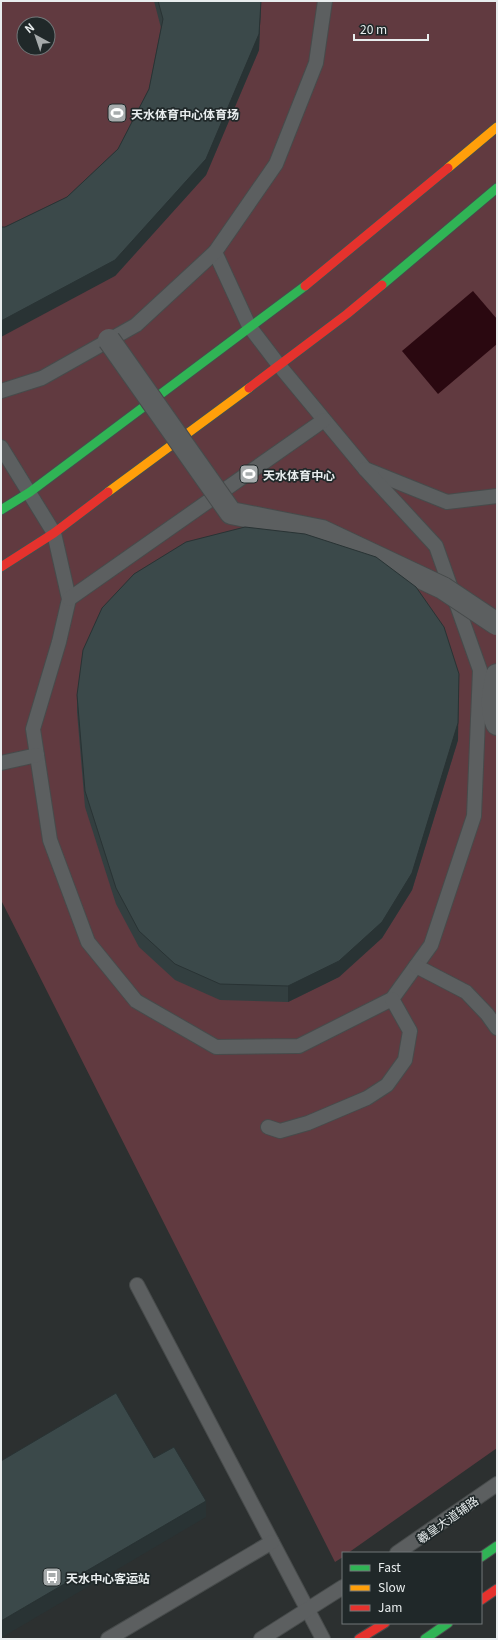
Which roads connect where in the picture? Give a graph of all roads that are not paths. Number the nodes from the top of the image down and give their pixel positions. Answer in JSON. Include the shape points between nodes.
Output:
{"nodes":[{"id":1,"x":325,"y":1,"type":"edge"},
{"id":2,"x":497,"y":127,"type":"edge"},
{"id":3,"x":497,"y":188,"type":"edge"},
{"id":4,"x":215,"y":252,"type":"junction"},
{"id":5,"x":249,"y":326,"type":"junction"},
{"id":6,"x":109,"y":340,"type":"junction"},
{"id":7,"x":278,"y":364,"type":"junction"},
{"id":8,"x":1,"y":391,"type":"edge"},
{"id":9,"x":324,"y":420,"type":"junction"},
{"id":10,"x":1,"y":447,"type":"edge"},
{"id":11,"x":365,"y":469,"type":"junction"},
{"id":12,"x":497,"y":496,"type":"edge"},
{"id":13,"x":1,"y":510,"type":"edge"},
{"id":14,"x":54,"y":533,"type":"junction"},
{"id":15,"x":1,"y":567,"type":"edge"},
{"id":16,"x":69,"y":599,"type":"junction"},
{"id":17,"x":497,"y":624,"type":"edge"},
{"id":18,"x":491,"y":673,"type":"edge"},
{"id":19,"x":497,"y":724,"type":"edge"},
{"id":20,"x":37,"y":755,"type":"junction"},
{"id":21,"x":1,"y":763,"type":"edge"},
{"id":22,"x":416,"y":966,"type":"junction"},
{"id":23,"x":392,"y":999,"type":"junction"},
{"id":24,"x":497,"y":1028,"type":"edge"},
{"id":25,"x":268,"y":1127,"type":"dead end"},
{"id":26,"x":137,"y":1285,"type":"dead end"},
{"id":27,"x":497,"y":1484,"type":"edge"},
{"id":28,"x":272,"y":1542,"type":"junction"},
{"id":29,"x":497,"y":1546,"type":"edge"},
{"id":30,"x":398,"y":1552,"type":"edge"},
{"id":31,"x":482,"y":1556,"type":"edge"},
{"id":32,"x":342,"y":1588,"type":"edge"},
{"id":33,"x":497,"y":1589,"type":"edge"},
{"id":34,"x":482,"y":1599,"type":"edge"},
{"id":35,"x":307,"y":1610,"type":"junction"},
{"id":36,"x":383,"y":1624,"type":"edge"},
{"id":37,"x":447,"y":1624,"type":"edge"},
{"id":38,"x":108,"y":1639,"type":"edge"},
{"id":39,"x":261,"y":1639,"type":"edge"},
{"id":40,"x":323,"y":1639,"type":"edge"},
{"id":41,"x":359,"y":1639,"type":"edge"},
{"id":42,"x":425,"y":1639,"type":"edge"}],
"edges":[{"from":1,"to":4,"type":"lane","via":[[316,63],[276,164]]},
{"from":2,"to":5,"type":"street","via":[[318,276]]},
{"from":3,"to":7,"type":"street","via":[[347,314]]},
{"from":4,"to":5,"type":"lane"},
{"from":4,"to":6,"type":"lane","via":[[136,325]]},
{"from":5,"to":7,"type":"lane"},
{"from":5,"to":13,"type":"street","via":[[30,492]]},
{"from":6,"to":8,"type":"lane","via":[[42,378]]},
{"from":6,"to":17,"type":"street","bridge":true,"via":[[231,513],[322,531],[443,588]]},
{"from":7,"to":9,"type":"lane"},
{"from":7,"to":14,"type":"street"},
{"from":9,"to":11,"type":"lane"},
{"from":9,"to":16,"type":"lane"},
{"from":10,"to":14,"type":"lane"},
{"from":11,"to":12,"type":"lane","via":[[446,502]]},
{"from":11,"to":18,"type":"lane","via":[[436,546]]},
{"from":14,"to":15,"type":"street"},
{"from":14,"to":16,"type":"lane"},
{"from":16,"to":20,"type":"lane","via":[[33,729]]},
{"from":18,"to":19,"type":"street"},
{"from":18,"to":22,"type":"lane","via":[[474,816],[431,944]]},
{"from":20,"to":21,"type":"lane"},
{"from":20,"to":23,"type":"lane","via":[[50,840],[88,942],[136,1001],[216,1047],[299,1046]]},
{"from":22,"to":23,"type":"lane"},
{"from":22,"to":24,"type":"lane","via":[[466,992]]},
{"from":23,"to":25,"type":"lane","via":[[410,1032],[406,1060],[387,1085],[367,1098],[308,1123],[280,1131]]},
{"from":26,"to":28,"type":"lane"},
{"from":27,"to":30,"type":"lane","name":"羲皇大道辅路"},
{"from":28,"to":35,"type":"lane"},
{"from":28,"to":38,"type":"lane"},
{"from":29,"to":31,"type":"street"},
{"from":32,"to":35,"type":"lane"},
{"from":33,"to":34,"type":"street"},
{"from":35,"to":39,"type":"lane"},
{"from":35,"to":40,"type":"lane"},
{"from":36,"to":41,"type":"street"},
{"from":37,"to":42,"type":"street"}]}
